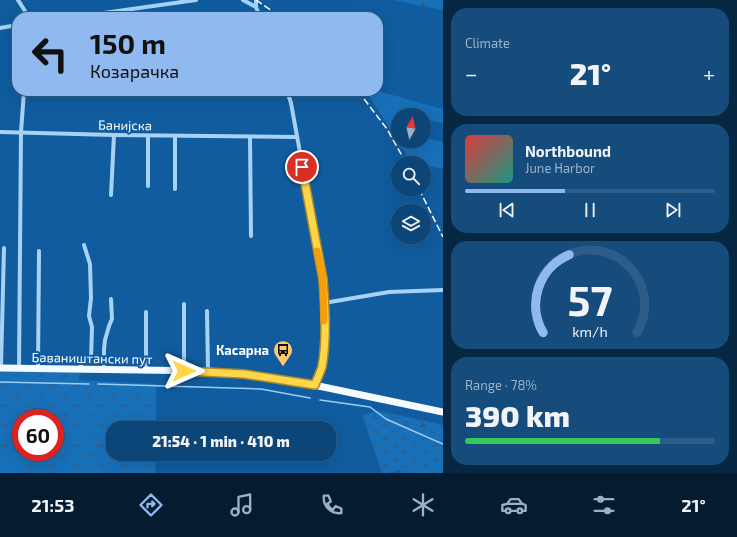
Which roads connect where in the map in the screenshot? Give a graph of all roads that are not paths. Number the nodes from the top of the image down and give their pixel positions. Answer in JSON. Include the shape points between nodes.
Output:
{"nodes":[{"id":1,"x":18,"y":0,"type":"edge"},
{"id":2,"x":196,"y":0,"type":"edge"},
{"id":3,"x":243,"y":0,"type":"edge"},
{"id":4,"x":256,"y":0,"type":"edge"},
{"id":5,"x":256,"y":7,"type":"junction"},
{"id":6,"x":26,"y":12,"type":"edge"},
{"id":7,"x":111,"y":12,"type":"edge"},
{"id":8,"x":258,"y":12,"type":"edge"},
{"id":9,"x":12,"y":27,"type":"edge"},
{"id":10,"x":0,"y":28,"type":"edge"},
{"id":11,"x":24,"y":96,"type":"edge"},
{"id":12,"x":288,"y":96,"type":"edge"},
{"id":13,"x":0,"y":132,"type":"edge"},
{"id":14,"x":21,"y":132,"type":"junction"},
{"id":15,"x":114,"y":135,"type":"junction"},
{"id":16,"x":148,"y":136,"type":"junction"},
{"id":17,"x":175,"y":136,"type":"junction"},
{"id":18,"x":250,"y":137,"type":"junction"},
{"id":19,"x":296,"y":137,"type":"junction"},
{"id":20,"x":148,"y":186,"type":"dead end"},
{"id":21,"x":175,"y":189,"type":"dead end"},
{"id":22,"x":111,"y":195,"type":"dead end"},
{"id":23,"x":251,"y":236,"type":"dead end"},
{"id":24,"x":84,"y":245,"type":"dead end"},
{"id":25,"x":4,"y":248,"type":"dead end"},
{"id":26,"x":39,"y":251,"type":"dead end"},
{"id":27,"x":443,"y":290,"type":"edge"},
{"id":28,"x":1,"y":292,"type":"edge"},
{"id":29,"x":111,"y":299,"type":"dead end"},
{"id":30,"x":324,"y":303,"type":"junction"},
{"id":31,"x":184,"y":304,"type":"dead end"},
{"id":32,"x":207,"y":311,"type":"dead end"},
{"id":33,"x":146,"y":312,"type":"dead end"},
{"id":34,"x":1,"y":368,"type":"edge"},
{"id":35,"x":19,"y":368,"type":"junction"},
{"id":36,"x":38,"y":369,"type":"junction"},
{"id":37,"x":80,"y":370,"type":"junction"},
{"id":38,"x":104,"y":370,"type":"junction"},
{"id":39,"x":146,"y":371,"type":"junction"},
{"id":40,"x":184,"y":371,"type":"junction"},
{"id":41,"x":208,"y":371,"type":"junction"},
{"id":42,"x":315,"y":385,"type":"junction"},
{"id":43,"x":443,"y":412,"type":"edge"}],
"edges":[{"from":1,"to":6,"type":"street"},
{"from":2,"to":7,"type":"street"},
{"from":3,"to":5,"type":"street"},
{"from":4,"to":5,"type":"street"},
{"from":5,"to":8,"type":"street"},
{"from":9,"to":10,"type":"street"},
{"from":11,"to":14,"type":"street"},
{"from":12,"to":19,"type":"street"},
{"from":13,"to":14,"type":"street","name":"Банијска"},
{"from":14,"to":15,"type":"street","name":"Банијска"},
{"from":14,"to":35,"type":"street"},
{"from":15,"to":16,"type":"street","name":"Банијска"},
{"from":15,"to":22,"type":"street"},
{"from":16,"to":17,"type":"street","name":"Банијска"},
{"from":16,"to":20,"type":"street"},
{"from":17,"to":18,"type":"street","name":"Банијска"},
{"from":17,"to":21,"type":"street"},
{"from":18,"to":19,"type":"street","name":"Банијска"},
{"from":18,"to":23,"type":"street"},
{"from":19,"to":30,"type":"street","via":[[323,279]]},
{"from":24,"to":37,"type":"street","via":[[90,264],[91,359],[84,360]]},
{"from":25,"to":28,"type":"street"},
{"from":26,"to":36,"type":"street"},
{"from":27,"to":30,"type":"street","via":[[389,292]]},
{"from":28,"to":34,"type":"street"},
{"from":29,"to":38,"type":"street","via":[[112,319],[105,340]]},
{"from":30,"to":42,"type":"street","via":[[322,368]]},
{"from":31,"to":40,"type":"street"},
{"from":32,"to":41,"type":"street"},
{"from":33,"to":39,"type":"street"},
{"from":34,"to":35,"type":"main road","name":"Баваништански пут"},
{"from":35,"to":36,"type":"main road","name":"Баваништански пут"},
{"from":36,"to":37,"type":"main road","name":"Баваништански пут"},
{"from":37,"to":38,"type":"main road","name":"Баваништански пут"},
{"from":38,"to":39,"type":"main road","name":"Баваништански пут"},
{"from":39,"to":40,"type":"main road","name":"Баваништански пут"},
{"from":40,"to":41,"type":"main road","name":"Баваништански пут"},
{"from":41,"to":42,"type":"main road","name":"Баваништански пут"},
{"from":42,"to":43,"type":"main road","name":"Баваништански пут"}]}
